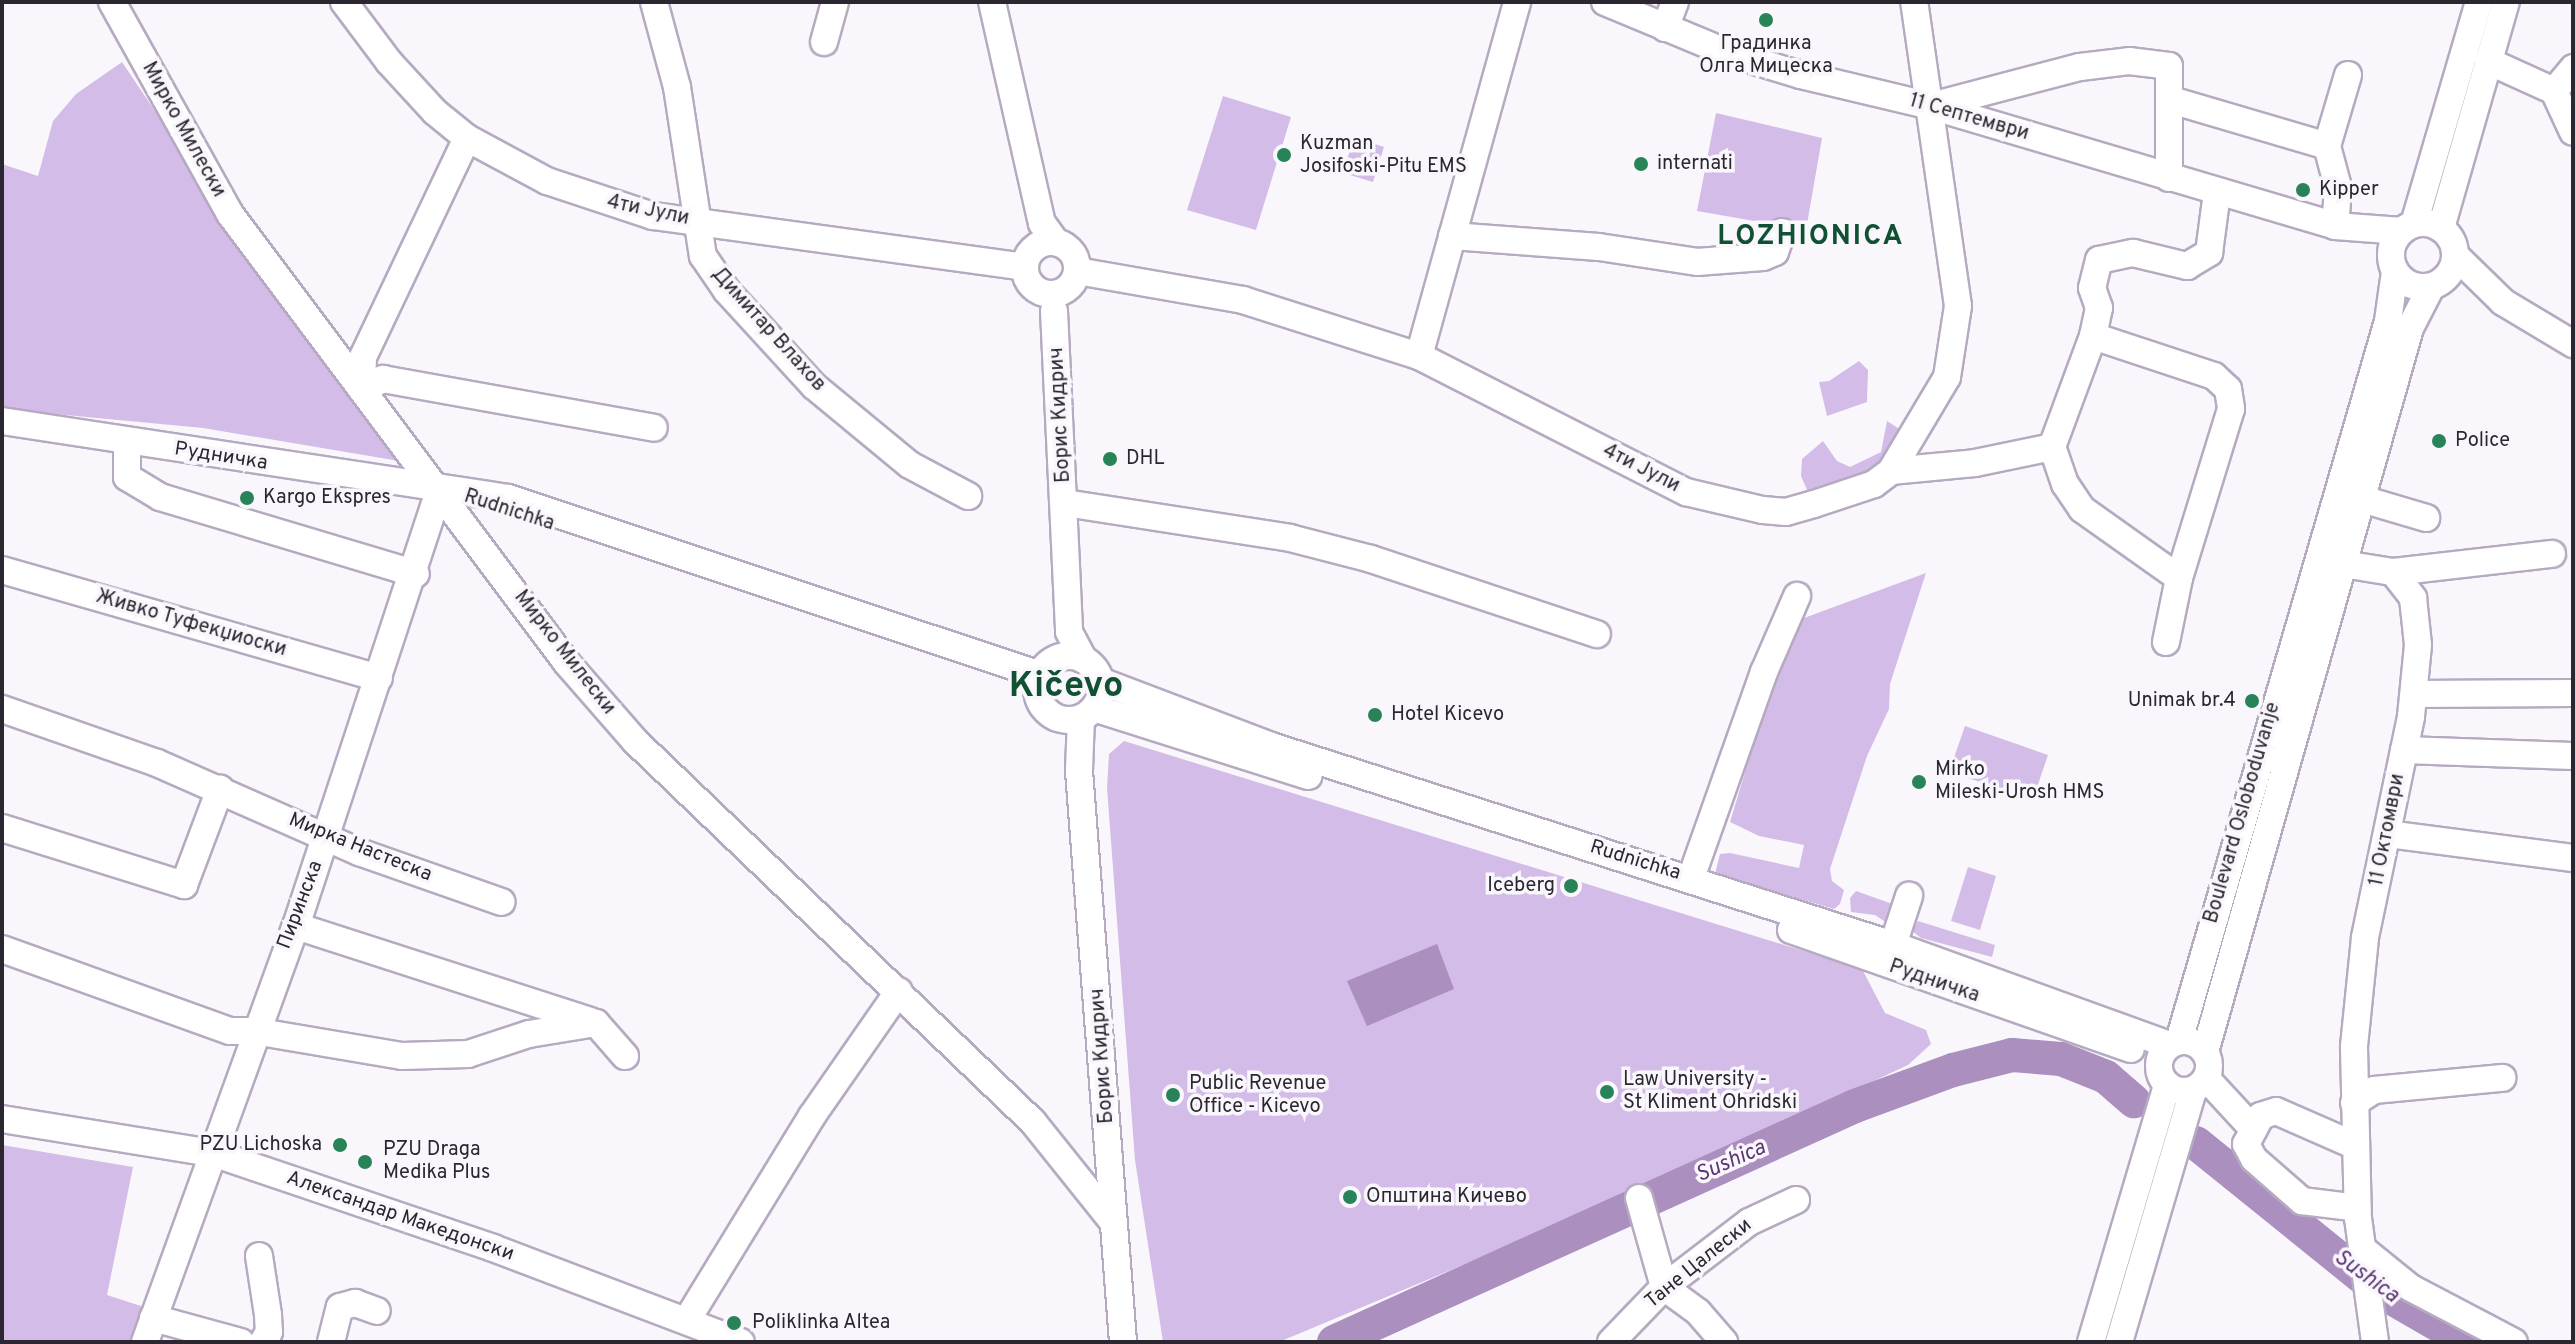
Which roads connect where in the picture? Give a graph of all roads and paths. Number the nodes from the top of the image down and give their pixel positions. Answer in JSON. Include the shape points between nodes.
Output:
{"nodes":[{"id":1,"x":112,"y":2,"type":"edge"},
{"id":2,"x":344,"y":2,"type":"edge"},
{"id":3,"x":654,"y":2,"type":"edge"},
{"id":4,"x":835,"y":2,"type":"edge"},
{"id":5,"x":992,"y":2,"type":"edge"},
{"id":6,"x":1517,"y":2,"type":"edge"},
{"id":7,"x":1605,"y":2,"type":"edge"},
{"id":8,"x":1675,"y":2,"type":"edge"},
{"id":9,"x":1914,"y":2,"type":"edge"},
{"id":10,"x":2479,"y":2,"type":"edge"},
{"id":11,"x":2506,"y":2,"type":"edge"},
{"id":12,"x":1665,"y":28,"type":"junction"},
{"id":13,"x":824,"y":42,"type":"dead end"},
{"id":14,"x":2488,"y":61,"type":"junction"},
{"id":15,"x":2573,"y":68,"type":"edge"},
{"id":16,"x":2348,"y":75,"type":"dead end"},
{"id":17,"x":2554,"y":91,"type":"junction"},
{"id":18,"x":2171,"y":100,"type":"junction"},
{"id":19,"x":1931,"y":106,"type":"junction"},
{"id":20,"x":2573,"y":132,"type":"edge"},
{"id":21,"x":467,"y":138,"type":"junction"},
{"id":22,"x":2327,"y":146,"type":"junction"},
{"id":23,"x":2169,"y":178,"type":"junction"},
{"id":24,"x":2217,"y":192,"type":"junction"},
{"id":25,"x":697,"y":222,"type":"junction"},
{"id":26,"x":2335,"y":226,"type":"junction"},
{"id":27,"x":2408,"y":228,"type":"junction"},
{"id":28,"x":2441,"y":228,"type":"junction"},
{"id":29,"x":1782,"y":232,"type":"dead end"},
{"id":30,"x":1452,"y":236,"type":"junction"},
{"id":31,"x":1039,"y":245,"type":"junction"},
{"id":32,"x":2455,"y":255,"type":"junction"},
{"id":33,"x":2393,"y":268,"type":"junction"},
{"id":34,"x":2436,"y":285,"type":"junction"},
{"id":35,"x":1059,"y":291,"type":"junction"},
{"id":36,"x":2503,"y":302,"type":"junction"},
{"id":37,"x":2093,"y":336,"type":"junction"},
{"id":38,"x":2573,"y":344,"type":"edge"},
{"id":39,"x":1419,"y":356,"type":"junction"},
{"id":40,"x":362,"y":390,"type":"junction"},
{"id":41,"x":2,"y":421,"type":"edge"},
{"id":42,"x":654,"y":428,"type":"dead end"},
{"id":43,"x":127,"y":443,"type":"junction"},
{"id":44,"x":2052,"y":447,"type":"junction"},
{"id":45,"x":1891,"y":471,"type":"junction"},
{"id":46,"x":440,"y":489,"type":"junction"},
{"id":47,"x":968,"y":496,"type":"dead end"},
{"id":48,"x":2362,"y":499,"type":"junction"},
{"id":49,"x":1065,"y":503,"type":"junction"},
{"id":50,"x":2426,"y":518,"type":"dead end"},
{"id":51,"x":2552,"y":554,"type":"dead end"},
{"id":52,"x":2343,"y":564,"type":"junction"},
{"id":53,"x":2,"y":570,"type":"edge"},
{"id":54,"x":2393,"y":572,"type":"junction"},
{"id":55,"x":416,"y":574,"type":"junction"},
{"id":56,"x":2179,"y":578,"type":"junction"},
{"id":57,"x":1797,"y":596,"type":"dead end"},
{"id":58,"x":1069,"y":632,"type":"junction"},
{"id":59,"x":1597,"y":634,"type":"dead end"},
{"id":60,"x":2166,"y":642,"type":"dead end"},
{"id":61,"x":1092,"y":671,"type":"junction"},
{"id":62,"x":1042,"y":675,"type":"junction"},
{"id":63,"x":379,"y":678,"type":"junction"},
{"id":64,"x":2573,"y":693,"type":"edge"},
{"id":65,"x":2414,"y":694,"type":"junction"},
{"id":66,"x":2,"y":709,"type":"edge"},
{"id":67,"x":1080,"y":715,"type":"junction"},
{"id":68,"x":2404,"y":750,"type":"junction"},
{"id":69,"x":2573,"y":756,"type":"edge"},
{"id":70,"x":220,"y":789,"type":"junction"},
{"id":71,"x":2,"y":828,"type":"edge"},
{"id":72,"x":2388,"y":834,"type":"junction"},
{"id":73,"x":326,"y":838,"type":"junction"},
{"id":74,"x":2573,"y":858,"type":"edge"},
{"id":75,"x":1691,"y":878,"type":"junction"},
{"id":76,"x":1909,"y":896,"type":"dead end"},
{"id":77,"x":502,"y":902,"type":"dead end"},
{"id":78,"x":296,"y":926,"type":"junction"},
{"id":79,"x":1893,"y":945,"type":"junction"},
{"id":80,"x":2,"y":949,"type":"edge"},
{"id":81,"x":899,"y":991,"type":"junction"},
{"id":82,"x":596,"y":1023,"type":"junction"},
{"id":83,"x":254,"y":1031,"type":"junction"},
{"id":84,"x":2169,"y":1048,"type":"junction"},
{"id":85,"x":625,"y":1056,"type":"dead end"},
{"id":86,"x":2197,"y":1077,"type":"junction"},
{"id":87,"x":2502,"y":1078,"type":"dead end"},
{"id":88,"x":2354,"y":1103,"type":"junction"},
{"id":89,"x":2,"y":1119,"type":"edge"},
{"id":90,"x":2253,"y":1129,"type":"junction"},
{"id":91,"x":2356,"y":1146,"type":"junction"},
{"id":92,"x":213,"y":1153,"type":"junction"},
{"id":93,"x":1796,"y":1200,"type":"dead end"},
{"id":94,"x":2358,"y":1208,"type":"junction"},
{"id":95,"x":1644,"y":1209,"type":"dead end"},
{"id":96,"x":1114,"y":1223,"type":"junction"},
{"id":97,"x":259,"y":1256,"type":"dead end"},
{"id":98,"x":2365,"y":1259,"type":"junction"},
{"id":99,"x":1664,"y":1287,"type":"junction"},
{"id":100,"x":377,"y":1311,"type":"dead end"},
{"id":101,"x":687,"y":1320,"type":"junction"},
{"id":102,"x":149,"y":1330,"type":"edge"},
{"id":103,"x":2377,"y":1341,"type":"edge"},
{"id":104,"x":241,"y":1342,"type":"edge"},
{"id":105,"x":263,"y":1342,"type":"edge"},
{"id":106,"x":331,"y":1342,"type":"edge"},
{"id":107,"x":741,"y":1342,"type":"edge"},
{"id":108,"x":1123,"y":1342,"type":"edge"},
{"id":109,"x":1611,"y":1342,"type":"edge"},
{"id":110,"x":1724,"y":1342,"type":"edge"},
{"id":111,"x":2091,"y":1342,"type":"edge"},
{"id":112,"x":2119,"y":1342,"type":"edge"},
{"id":113,"x":2514,"y":1342,"type":"edge"}],
"edges":[{"from":1,"to":40,"type":"street","name":"Мирко Милески","via":[[230,214]]},
{"from":2,"to":21,"type":"street","name":"4ти Јули","via":[[389,62]]},
{"from":3,"to":25,"type":"street","name":"Димитар Влахов","via":[[677,87]]},
{"from":4,"to":13,"type":"street"},
{"from":5,"to":31,"type":"street"},
{"from":6,"to":30,"type":"street"},
{"from":7,"to":12,"type":"street","name":"11 Септември"},
{"from":8,"to":12,"type":"street"},
{"from":9,"to":19,"type":"street"},
{"from":10,"to":27,"type":"street"},
{"from":11,"to":14,"type":"street"},
{"from":12,"to":19,"type":"street","name":"11 Септември","via":[[1801,75]]},
{"from":14,"to":17,"type":"street"},
{"from":14,"to":28,"type":"street"},
{"from":15,"to":17,"type":"street"},
{"from":16,"to":22,"type":"street"},
{"from":17,"to":20,"type":"street"},
{"from":18,"to":19,"type":"street","via":[[2169,66],[2129,61],[2080,67]]},
{"from":18,"to":22,"type":"street"},
{"from":18,"to":23,"type":"street"},
{"from":19,"to":23,"type":"street","name":"11 Септември"},
{"from":19,"to":45,"type":"street","via":[[1958,306],[1947,377]]},
{"from":21,"to":25,"type":"street","name":"4ти Јули","via":[[547,181],[621,209]]},
{"from":21,"to":40,"type":"street","via":[[363,357]]},
{"from":22,"to":26,"type":"street","via":[[2338,187]]},
{"from":23,"to":24,"type":"street","name":"11 Септември"},
{"from":24,"to":26,"type":"street","name":"11 Септември"},
{"from":24,"to":37,"type":"street","via":[[2209,253],[2187,266],[2133,253],[2099,260],[2092,288],[2099,308]]},
{"from":25,"to":31,"type":"street","name":"4ти Јули"},
{"from":25,"to":47,"type":"street","name":"Димитар Влахов","via":[[703,256],[727,291],[814,386],[910,465]]},
{"from":26,"to":27,"type":"street","name":"11 Септември"},
{"from":26,"to":33,"type":"street","name":"11 Септември"},
{"from":27,"to":28,"type":"street"},
{"from":27,"to":33,"type":"street","via":[[2392,246]]},
{"from":28,"to":32,"type":"street"},
{"from":29,"to":30,"type":"street","via":[[1775,252],[1763,257],[1697,262],[1599,247]]},
{"from":30,"to":39,"type":"street"},
{"from":31,"to":35,"type":"street","via":[[1032,286]]},
{"from":31,"to":35,"type":"street","via":[[1070,250]]},
{"from":32,"to":34,"type":"street"},
{"from":32,"to":36,"type":"street"},
{"from":33,"to":34,"type":"street","via":[[2411,285]]},
{"from":33,"to":84,"type":"street","name":"Boulevard Osloboduvanje","via":[[2388,321]]},
{"from":34,"to":36,"type":"street"},
{"from":34,"to":48,"type":"street","name":"Boulevard Osloboduvanje","via":[[2410,328]]},
{"from":35,"to":39,"type":"street","name":"4ти Јули","via":[[1243,300]]},
{"from":35,"to":49,"type":"street","name":"Борис Кидрич"},
{"from":36,"to":38,"type":"street"},
{"from":37,"to":44,"type":"street"},
{"from":37,"to":56,"type":"street","via":[[2214,376],[2228,389],[2231,409]]},
{"from":39,"to":45,"type":"street","name":"4ти Јули","via":[[1686,492],[1786,512],[1874,484]]},
{"from":40,"to":42,"type":"street","via":[[383,379]]},
{"from":40,"to":46,"type":"street","name":"Мирко Милески"},
{"from":41,"to":43,"type":"street","name":"Рудничка"},
{"from":43,"to":46,"type":"street","name":"Рудничка"},
{"from":43,"to":55,"type":"street","via":[[127,477],[160,497]]},
{"from":44,"to":45,"type":"street","via":[[1975,463]]},
{"from":44,"to":56,"type":"street","via":[[2065,484],[2082,509]]},
{"from":46,"to":55,"type":"street","name":"Пиринска"},
{"from":46,"to":62,"type":"street","name":"Rudnichka"},
{"from":46,"to":81,"type":"street","name":"Мирко Милески","via":[[567,663],[635,741]]},
{"from":48,"to":50,"type":"street"},
{"from":48,"to":52,"type":"street","name":"Boulevard Osloboduvanje"},
{"from":49,"to":58,"type":"street","name":"Борис Кидрич"},
{"from":49,"to":59,"type":"street","via":[[1290,538],[1371,559]]},
{"from":51,"to":54,"type":"street"},
{"from":52,"to":54,"type":"street"},
{"from":52,"to":86,"type":"street","name":"Boulevard Osloboduvanje"},
{"from":53,"to":63,"type":"street","name":"Живко Туфекџиоски"},
{"from":54,"to":65,"type":"street","name":"11 Октомври","via":[[2413,598],[2418,645]]},
{"from":55,"to":63,"type":"street","name":"Пиринска"},
{"from":56,"to":60,"type":"street"},
{"from":57,"to":75,"type":"street","via":[[1764,672]]},
{"from":58,"to":61,"type":"street","name":"Борис Кидрич"},
{"from":58,"to":62,"type":"street"},
{"from":61,"to":62,"type":"street","via":[[1067,656]]},
{"from":61,"to":67,"type":"street"},
{"from":61,"to":75,"type":"street","name":"Rudnichka","via":[[1271,746]]},
{"from":62,"to":67,"type":"street","via":[[1047,712]]},
{"from":63,"to":73,"type":"street","name":"Пиринска"},
{"from":64,"to":65,"type":"street"},
{"from":65,"to":68,"type":"street","name":"11 Октомври"},
{"from":66,"to":70,"type":"street","name":"Мирка Настеска"},
{"from":67,"to":84,"type":"street","name":"Rudnichka","via":[[1710,901]]},
{"from":67,"to":96,"type":"street","name":"Борис Кидрич","via":[[1079,771]]},
{"from":68,"to":69,"type":"street"},
{"from":68,"to":72,"type":"street","name":"11 Октомври"},
{"from":70,"to":71,"type":"street","via":[[184,885]]},
{"from":70,"to":73,"type":"street","name":"Мирка Настеска"},
{"from":72,"to":74,"type":"street"},
{"from":72,"to":88,"type":"street","name":"11 Октомври","via":[[2365,938]]},
{"from":73,"to":77,"type":"street","name":"Мирка Настеска"},
{"from":73,"to":78,"type":"street","name":"Пиринска"},
{"from":75,"to":79,"type":"street","name":"Rudnichka"},
{"from":76,"to":79,"type":"street"},
{"from":78,"to":82,"type":"street"},
{"from":78,"to":83,"type":"street","name":"Пиринска"},
{"from":79,"to":84,"type":"street","name":"Rudnichka"},
{"from":80,"to":83,"type":"street","via":[[230,1031]]},
{"from":81,"to":96,"type":"street","name":"Мирко Милески","via":[[1033,1122]]},
{"from":81,"to":101,"type":"street","via":[[812,1116]]},
{"from":82,"to":83,"type":"street","via":[[529,1034],[468,1054],[402,1056]]},
{"from":82,"to":85,"type":"street"},
{"from":83,"to":92,"type":"street","name":"Пиринска"},
{"from":84,"to":86,"type":"street","name":"Rudnichka","via":[[2193,1043]]},
{"from":84,"to":86,"type":"street","name":"Boulevard Osloboduvanje","via":[[2160,1076]]},
{"from":86,"to":90,"type":"street"},
{"from":86,"to":111,"type":"street","name":"Boulevard Osloboduvanje"},
{"from":86,"to":112,"type":"street","name":"Boulevard Osloboduvanje"},
{"from":87,"to":88,"type":"street","via":[[2374,1090]]},
{"from":88,"to":91,"type":"street","name":"11 Октомври"},
{"from":89,"to":92,"type":"street","name":"Александар Македонски"},
{"from":90,"to":91,"type":"street","via":[[2261,1116],[2276,1111]]},
{"from":90,"to":94,"type":"street","via":[[2247,1150],[2292,1194],[2302,1201]]},
{"from":91,"to":94,"type":"street","name":"11 Октомври"},
{"from":92,"to":101,"type":"street","name":"Александар Македонски"},
{"from":92,"to":102,"type":"street","name":"Пиринска"},
{"from":93,"to":99,"type":"street","name":"Тане Цалески","via":[[1749,1222]]},
{"from":94,"to":98,"type":"street","name":"11 Октомври"},
{"from":95,"to":99,"type":"street"},
{"from":96,"to":108,"type":"street","name":"Борис Кидрич"},
{"from":97,"to":105,"type":"street","via":[[269,1332]]},
{"from":98,"to":103,"type":"street"},
{"from":98,"to":113,"type":"street"},
{"from":99,"to":109,"type":"street","name":"Тане Цалески"},
{"from":99,"to":110,"type":"street","via":[[1698,1312]]},
{"from":100,"to":106,"type":"street","via":[[355,1303],[340,1307]]},
{"from":101,"to":107,"type":"street","name":"Александар Македонски"},
{"from":102,"to":104,"type":"street","name":"Пиринска"}]}
